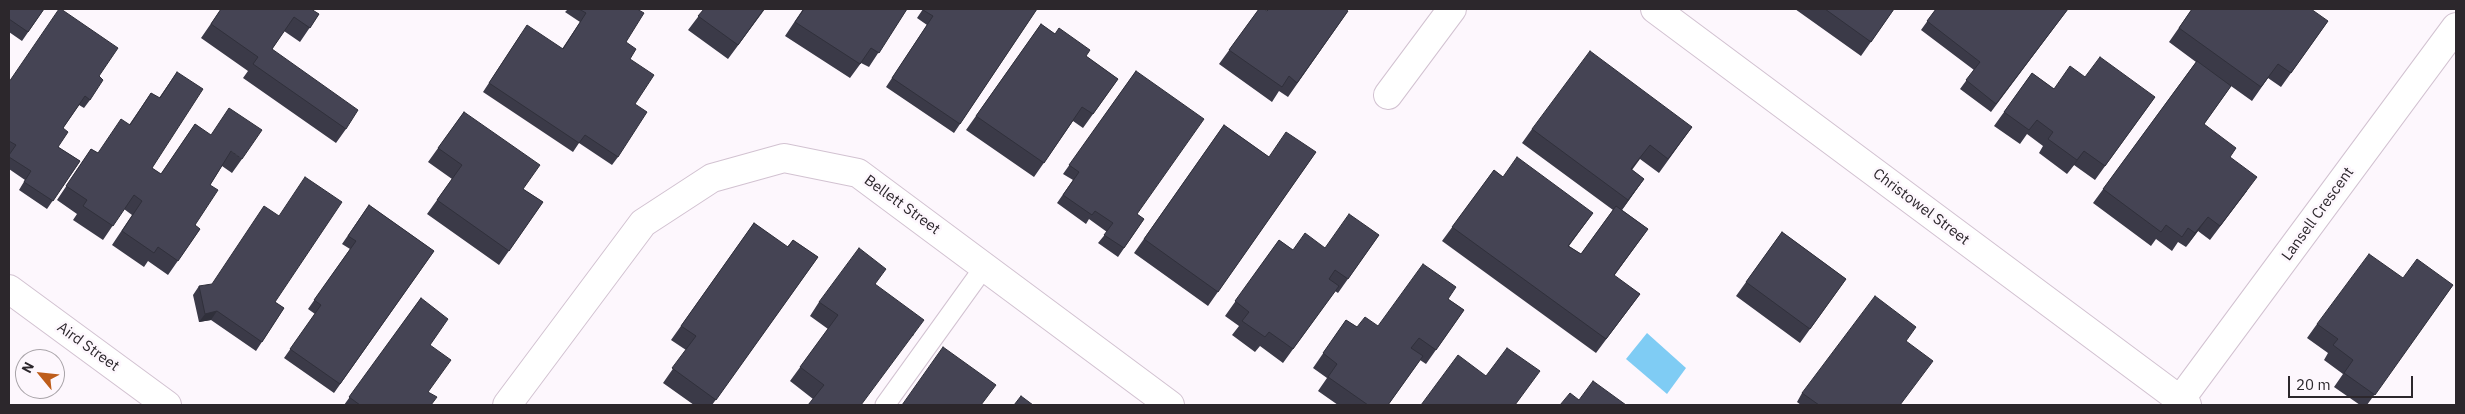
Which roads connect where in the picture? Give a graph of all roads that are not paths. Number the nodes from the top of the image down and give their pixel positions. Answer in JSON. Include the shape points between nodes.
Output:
{"nodes":[{"id":1,"x":1452,"y":9,"type":"edge"},
{"id":2,"x":1655,"y":9,"type":"edge"},
{"id":3,"x":2456,"y":27,"type":"edge"},
{"id":4,"x":1388,"y":95,"type":"dead end"},
{"id":5,"x":985,"y":266,"type":"junction"},
{"id":6,"x":9,"y":289,"type":"edge"},
{"id":7,"x":2184,"y":403,"type":"edge"},
{"id":8,"x":167,"y":405,"type":"edge"},
{"id":9,"x":506,"y":405,"type":"edge"},
{"id":10,"x":885,"y":405,"type":"edge"},
{"id":11,"x":1170,"y":405,"type":"edge"}],
"edges":[{"from":1,"to":4,"type":"street"},
{"from":2,"to":7,"type":"street","name":"Christowel Street"},
{"from":3,"to":7,"type":"street","name":"Lansell Crescent"},
{"from":5,"to":9,"type":"street","name":"Bellett Street","via":[[858,173],[784,158],[712,178],[643,223]]},
{"from":5,"to":10,"type":"lane"},
{"from":5,"to":11,"type":"street","name":"Bellett Street"},
{"from":6,"to":8,"type":"street","name":"Aird Street"}]}
